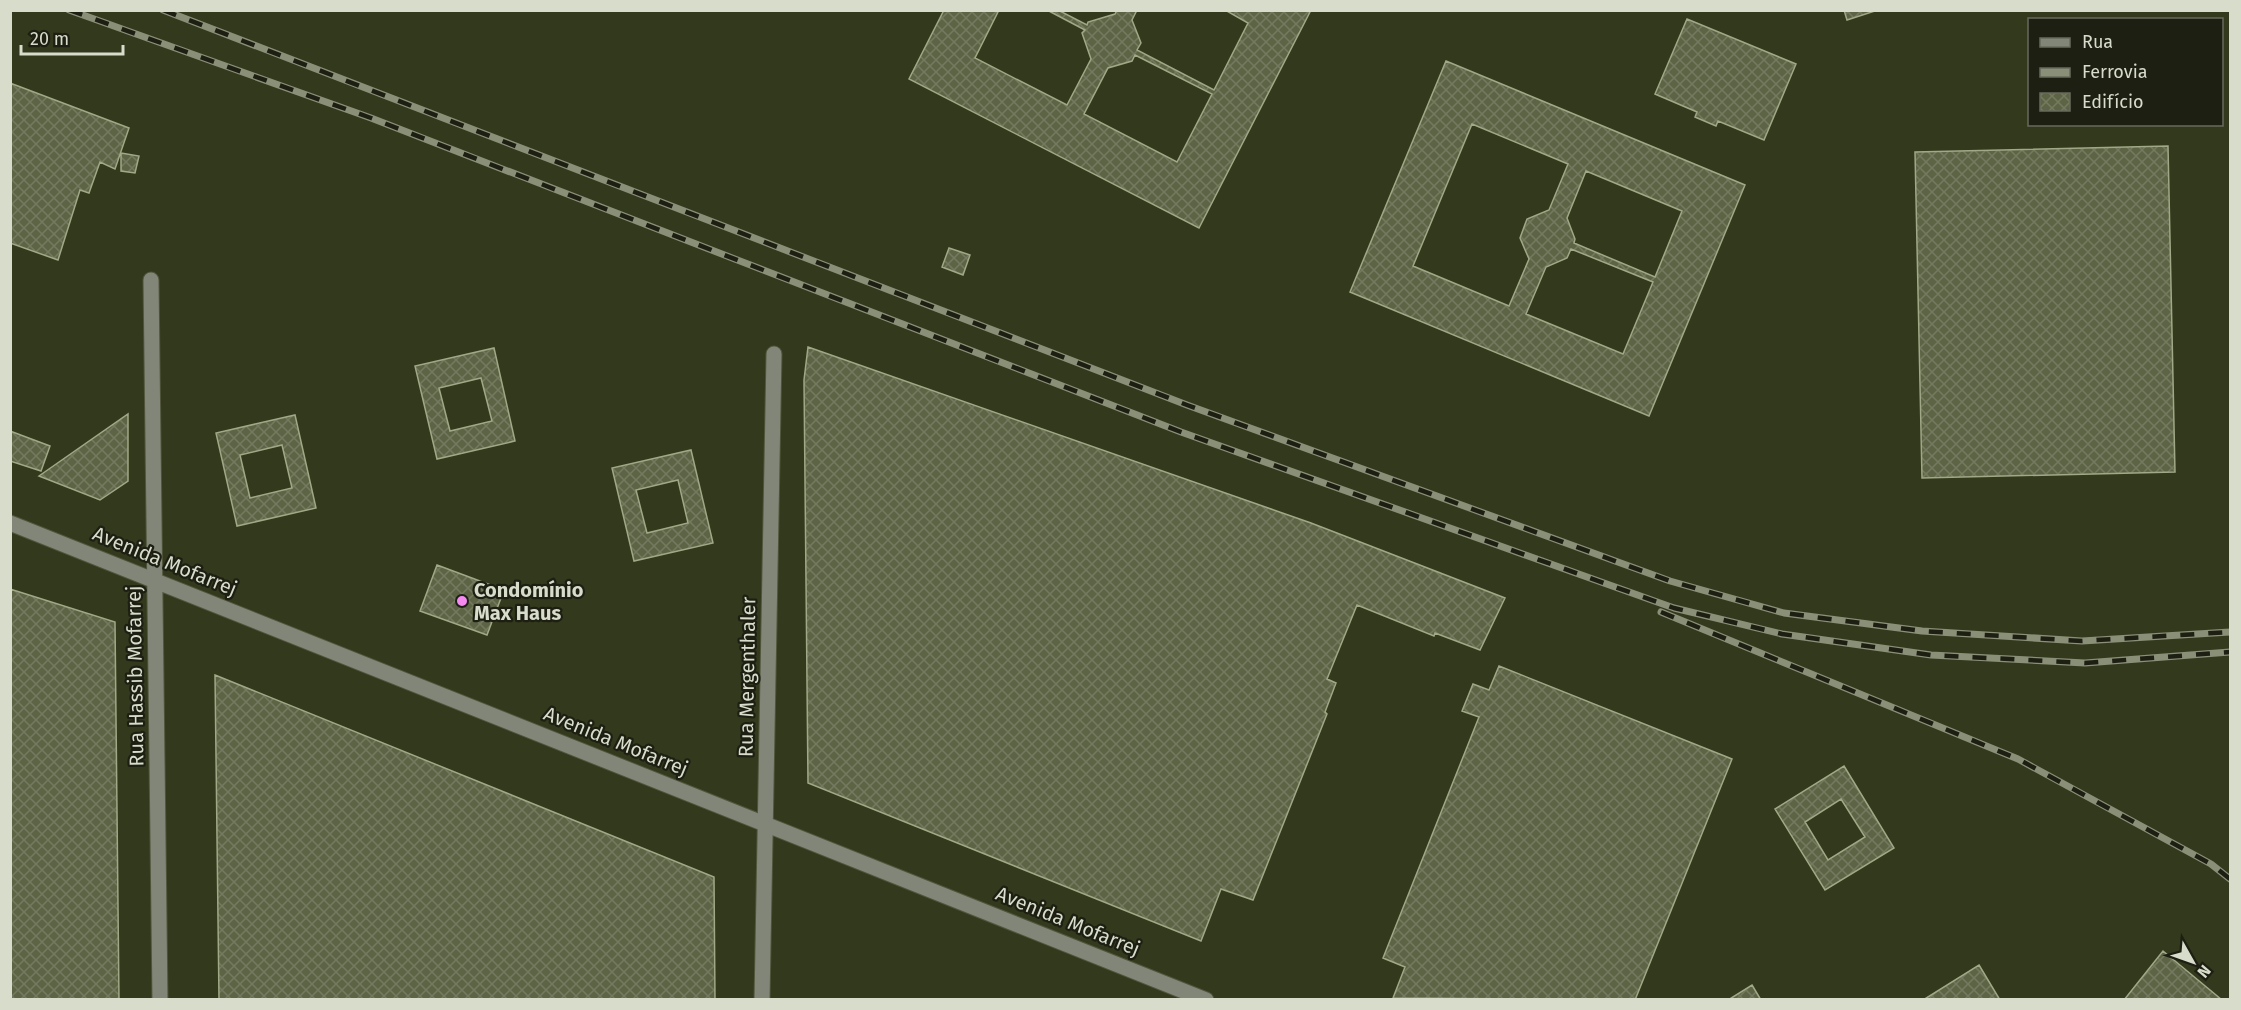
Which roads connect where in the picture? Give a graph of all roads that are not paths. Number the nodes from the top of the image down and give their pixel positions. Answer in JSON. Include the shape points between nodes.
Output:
{"nodes":[{"id":1,"x":151,"y":280,"type":"dead end"},
{"id":2,"x":774,"y":354,"type":"dead end"},
{"id":3,"x":10,"y":523,"type":"edge"},
{"id":4,"x":154,"y":578,"type":"junction"},
{"id":5,"x":765,"y":823,"type":"junction"},
{"id":6,"x":160,"y":999,"type":"edge"},
{"id":7,"x":762,"y":999,"type":"edge"},
{"id":8,"x":1206,"y":999,"type":"edge"}],
"edges":[{"from":1,"to":4,"type":"street","name":"Rua Hassib Mofarrej"},
{"from":2,"to":5,"type":"street","name":"Rua Mergenthaler"},
{"from":3,"to":4,"type":"street","name":"Avenida Mofarrej"},
{"from":4,"to":5,"type":"street","name":"Avenida Mofarrej"},
{"from":4,"to":6,"type":"street","name":"Rua Hassib Mofarrej"},
{"from":5,"to":7,"type":"street","name":"Rua Mergenthaler"},
{"from":5,"to":8,"type":"street","name":"Avenida Mofarrej"}]}
